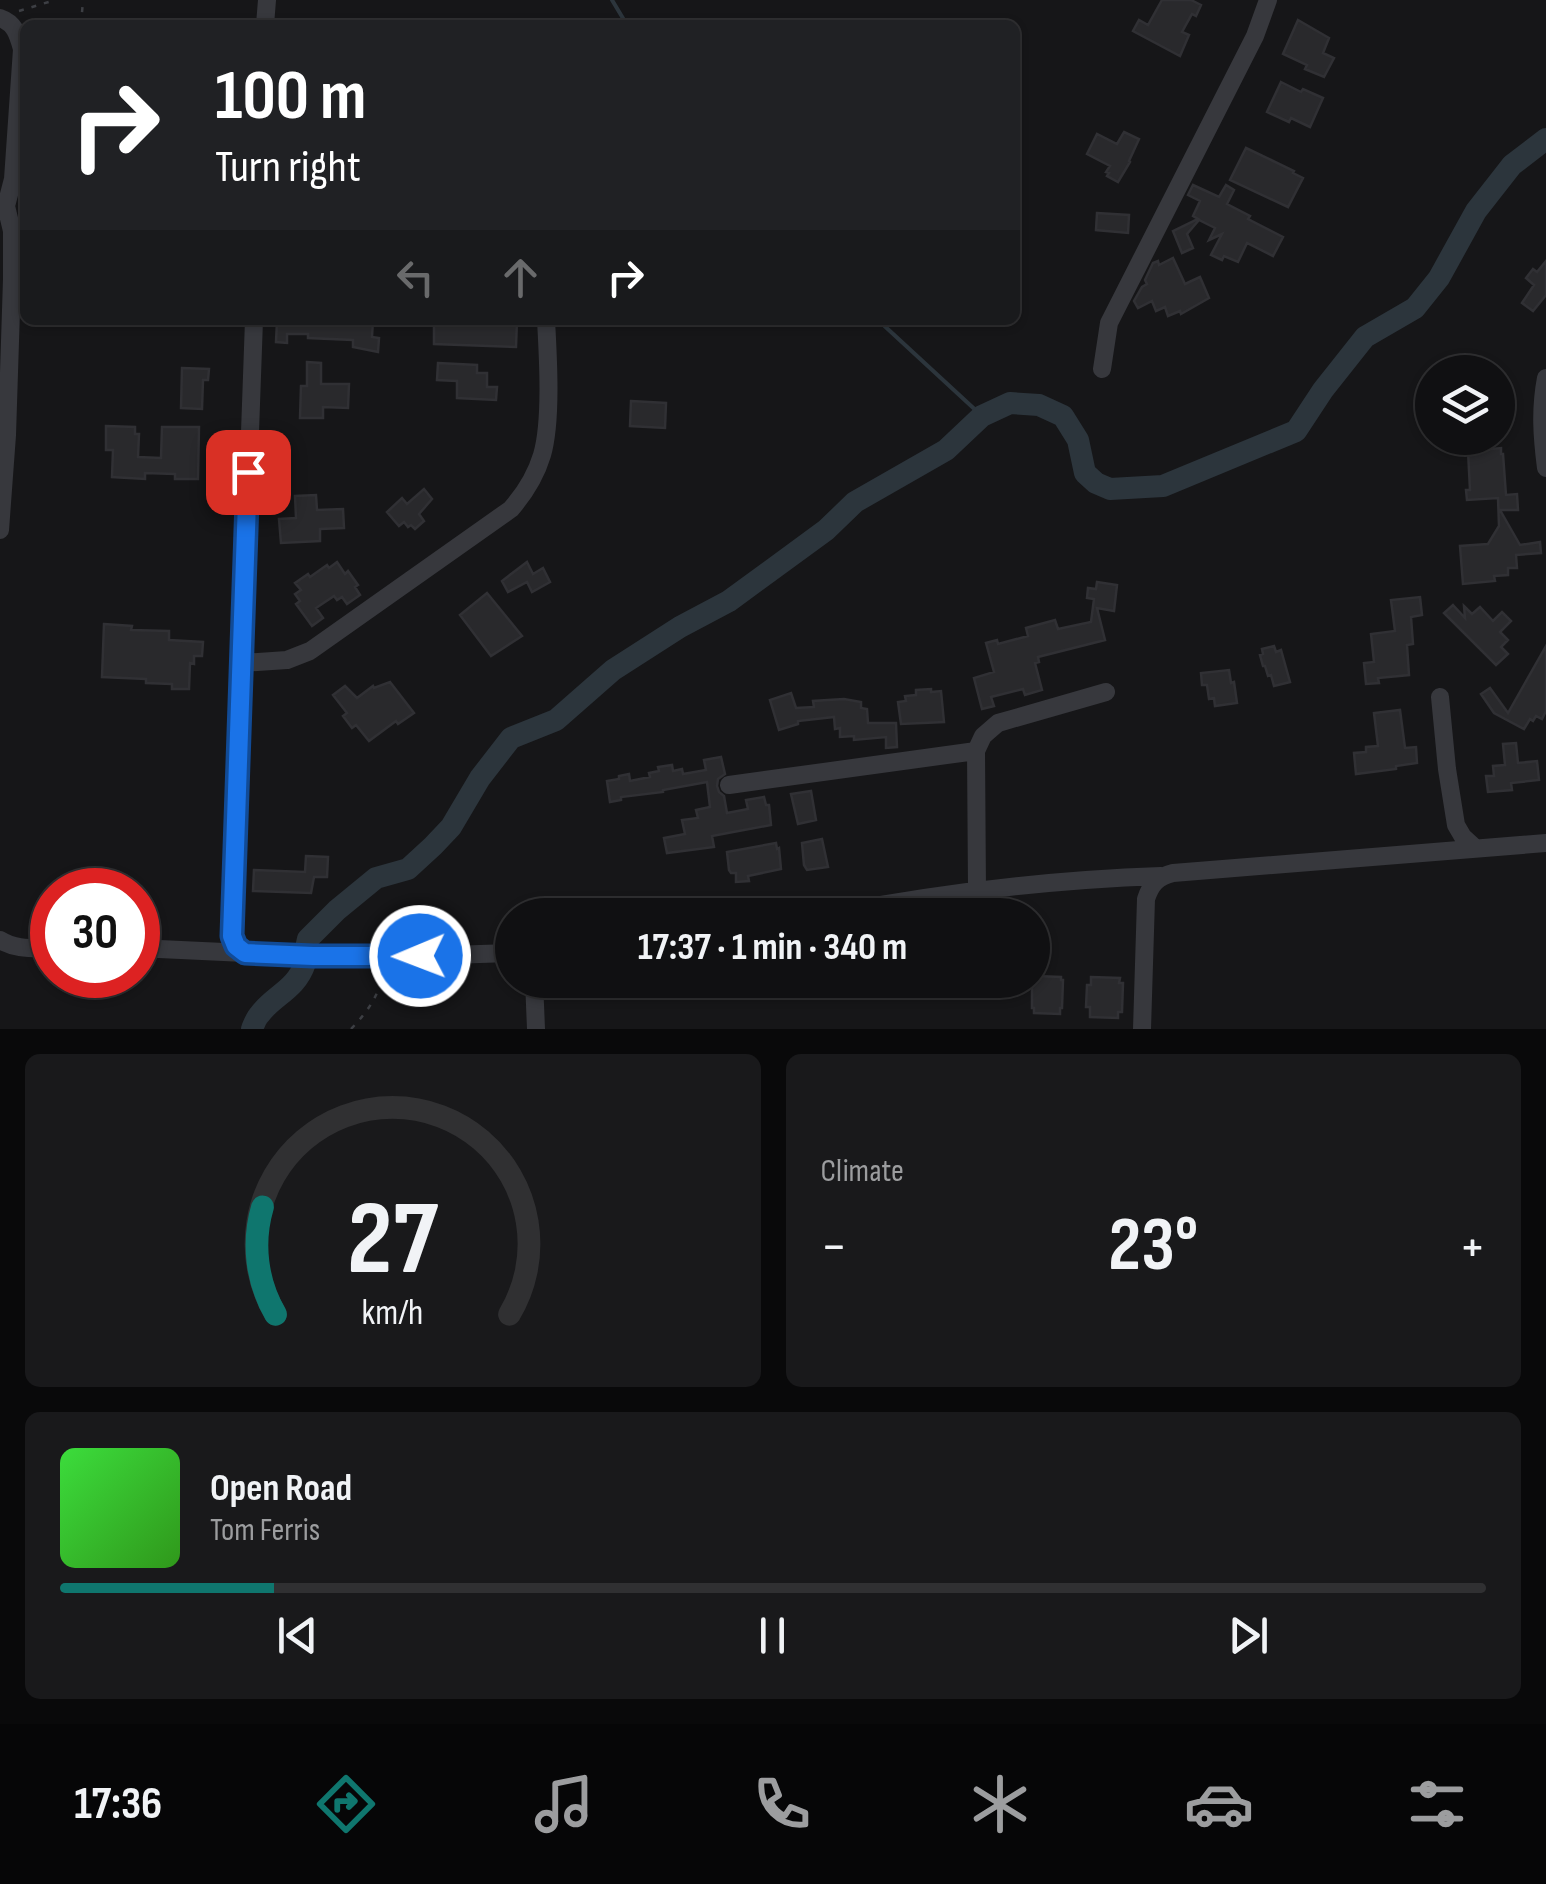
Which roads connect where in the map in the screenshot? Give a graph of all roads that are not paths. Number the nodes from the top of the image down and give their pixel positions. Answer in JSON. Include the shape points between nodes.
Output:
{"nodes":[{"id":1,"x":1268,"y":0,"type":"edge"},
{"id":2,"x":3,"y":19,"type":"edge"},
{"id":3,"x":20,"y":40,"type":"edge"},
{"id":4,"x":20,"y":78,"type":"edge"},
{"id":5,"x":3,"y":206,"type":"edge"},
{"id":6,"x":254,"y":325,"type":"edge"},
{"id":7,"x":546,"y":325,"type":"edge"},
{"id":8,"x":1102,"y":369,"type":"dead end"},
{"id":9,"x":1546,"y":378,"type":"edge"},
{"id":10,"x":1546,"y":468,"type":"edge"},
{"id":11,"x":0,"y":530,"type":"edge"},
{"id":12,"x":241,"y":664,"type":"junction"},
{"id":13,"x":1106,"y":692,"type":"dead end"},
{"id":14,"x":1440,"y":697,"type":"dead end"},
{"id":15,"x":976,"y":751,"type":"junction"},
{"id":16,"x":730,"y":785,"type":"dead end"},
{"id":17,"x":1546,"y":842,"type":"edge"},
{"id":18,"x":1475,"y":848,"type":"junction"},
{"id":19,"x":1161,"y":876,"type":"junction"},
{"id":20,"x":976,"y":889,"type":"junction"},
{"id":21,"x":911,"y":898,"type":"edge"},
{"id":22,"x":0,"y":940,"type":"edge"},
{"id":23,"x":30,"y":948,"type":"edge"},
{"id":24,"x":160,"y":949,"type":"edge"},
{"id":25,"x":245,"y":953,"type":"junction"},
{"id":26,"x":495,"y":953,"type":"edge"},
{"id":27,"x":535,"y":998,"type":"edge"},
{"id":28,"x":536,"y":1029,"type":"edge"},
{"id":29,"x":1142,"y":1029,"type":"edge"}],
"edges":[{"from":1,"to":8,"type":"street","via":[[1256,36],[1109,323]]},
{"from":2,"to":3,"type":"street"},
{"from":4,"to":5,"type":"street","via":[[13,179]]},
{"from":5,"to":11,"type":"street","via":[[12,232],[12,279]]},
{"from":6,"to":12,"type":"street"},
{"from":7,"to":12,"type":"street","via":[[544,443],[533,478],[511,509],[310,651]]},
{"from":9,"to":10,"type":"street","via":[[1540,426]]},
{"from":12,"to":25,"type":"street","via":[[231,922],[236,946]]},
{"from":13,"to":15,"type":"street","via":[[998,723]]},
{"from":14,"to":18,"type":"street","via":[[1456,825]]},
{"from":15,"to":16,"type":"street"},
{"from":15,"to":20,"type":"street"},
{"from":17,"to":18,"type":"street"},
{"from":18,"to":19,"type":"street"},
{"from":19,"to":20,"type":"street"},
{"from":19,"to":29,"type":"street","via":[[1146,899]]},
{"from":20,"to":21,"type":"street"},
{"from":22,"to":23,"type":"street"},
{"from":24,"to":25,"type":"street"},
{"from":25,"to":26,"type":"street"},
{"from":27,"to":28,"type":"street"}]}
